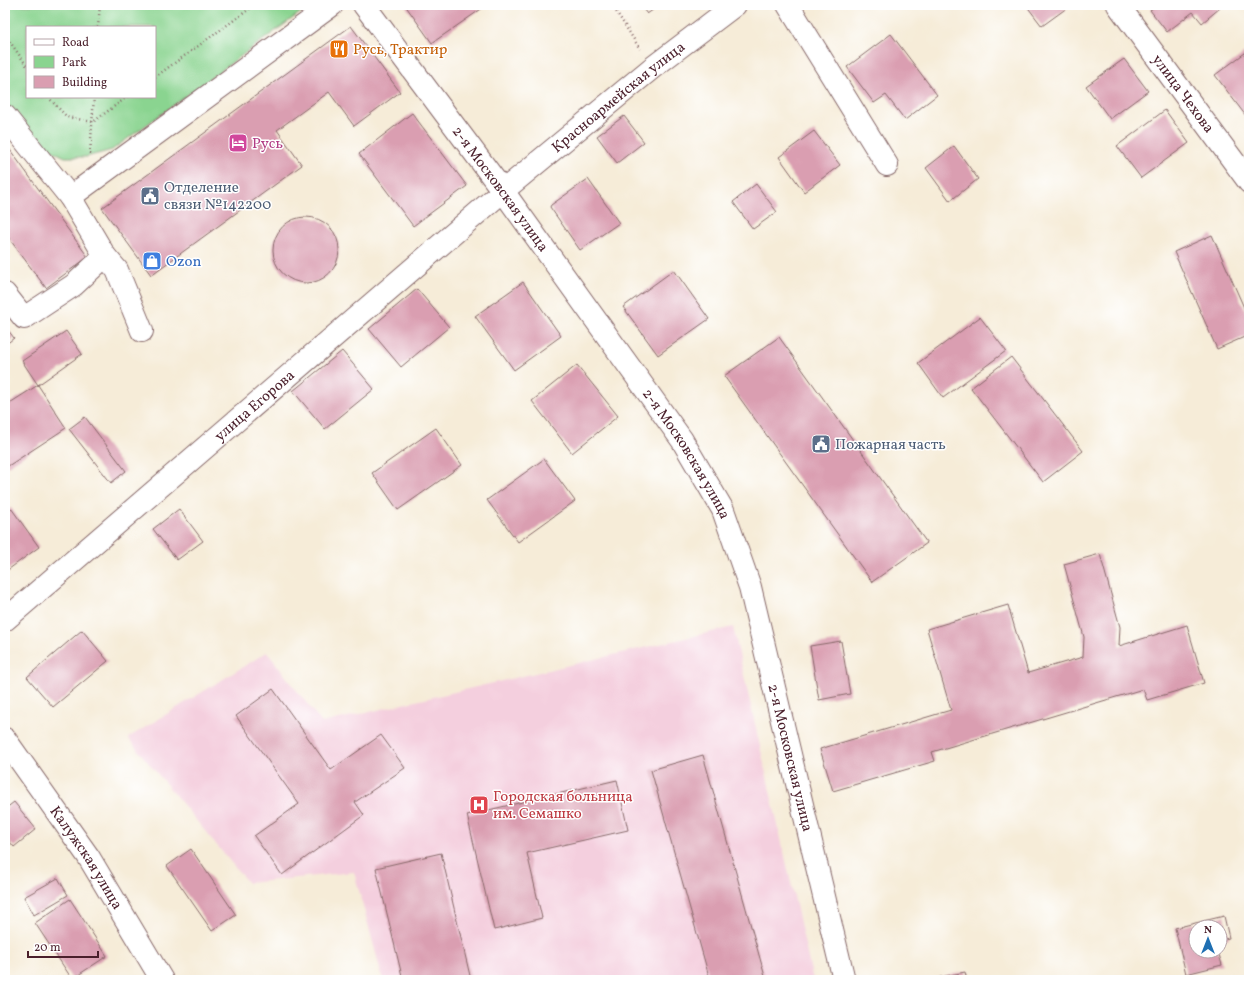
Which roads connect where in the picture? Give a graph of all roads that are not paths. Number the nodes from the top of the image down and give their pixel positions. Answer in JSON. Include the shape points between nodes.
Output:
{"nodes":[{"id":1,"x":332,"y":5,"type":"edge"},
{"id":2,"x":364,"y":5,"type":"edge"},
{"id":3,"x":735,"y":5,"type":"edge"},
{"id":4,"x":788,"y":5,"type":"edge"},
{"id":5,"x":1118,"y":5,"type":"edge"},
{"id":6,"x":5,"y":116,"type":"edge"},
{"id":7,"x":887,"y":164,"type":"dead end"},
{"id":8,"x":1249,"y":182,"type":"edge"},
{"id":9,"x":78,"y":191,"type":"junction"},
{"id":10,"x":503,"y":191,"type":"junction"},
{"id":11,"x":105,"y":256,"type":"junction"},
{"id":12,"x":5,"y":294,"type":"edge"},
{"id":13,"x":142,"y":331,"type":"dead end"},
{"id":14,"x":5,"y":620,"type":"edge"},
{"id":15,"x":5,"y":739,"type":"edge"},
{"id":16,"x":162,"y":980,"type":"edge"},
{"id":17,"x":844,"y":980,"type":"edge"}],
"edges":[{"from":1,"to":9,"type":"street"},
{"from":2,"to":10,"type":"street","name":"2-я Московская улица"},
{"from":3,"to":10,"type":"street","name":"Красноармейская улица","via":[[652,68]]},
{"from":4,"to":7,"type":"street"},
{"from":5,"to":8,"type":"street","name":"улица Чехова"},
{"from":6,"to":9,"type":"street"},
{"from":9,"to":11,"type":"street"},
{"from":10,"to":14,"type":"street","name":"улица Егорова"},
{"from":10,"to":17,"type":"street","name":"2-я Московская улица","via":[[682,440],[722,510],[750,587]]},
{"from":11,"to":12,"type":"street","via":[[74,285],[24,318]]},
{"from":11,"to":13,"type":"street","via":[[117,270]]},
{"from":15,"to":16,"type":"street","name":"Калужская улица","via":[[88,856]]}]}
